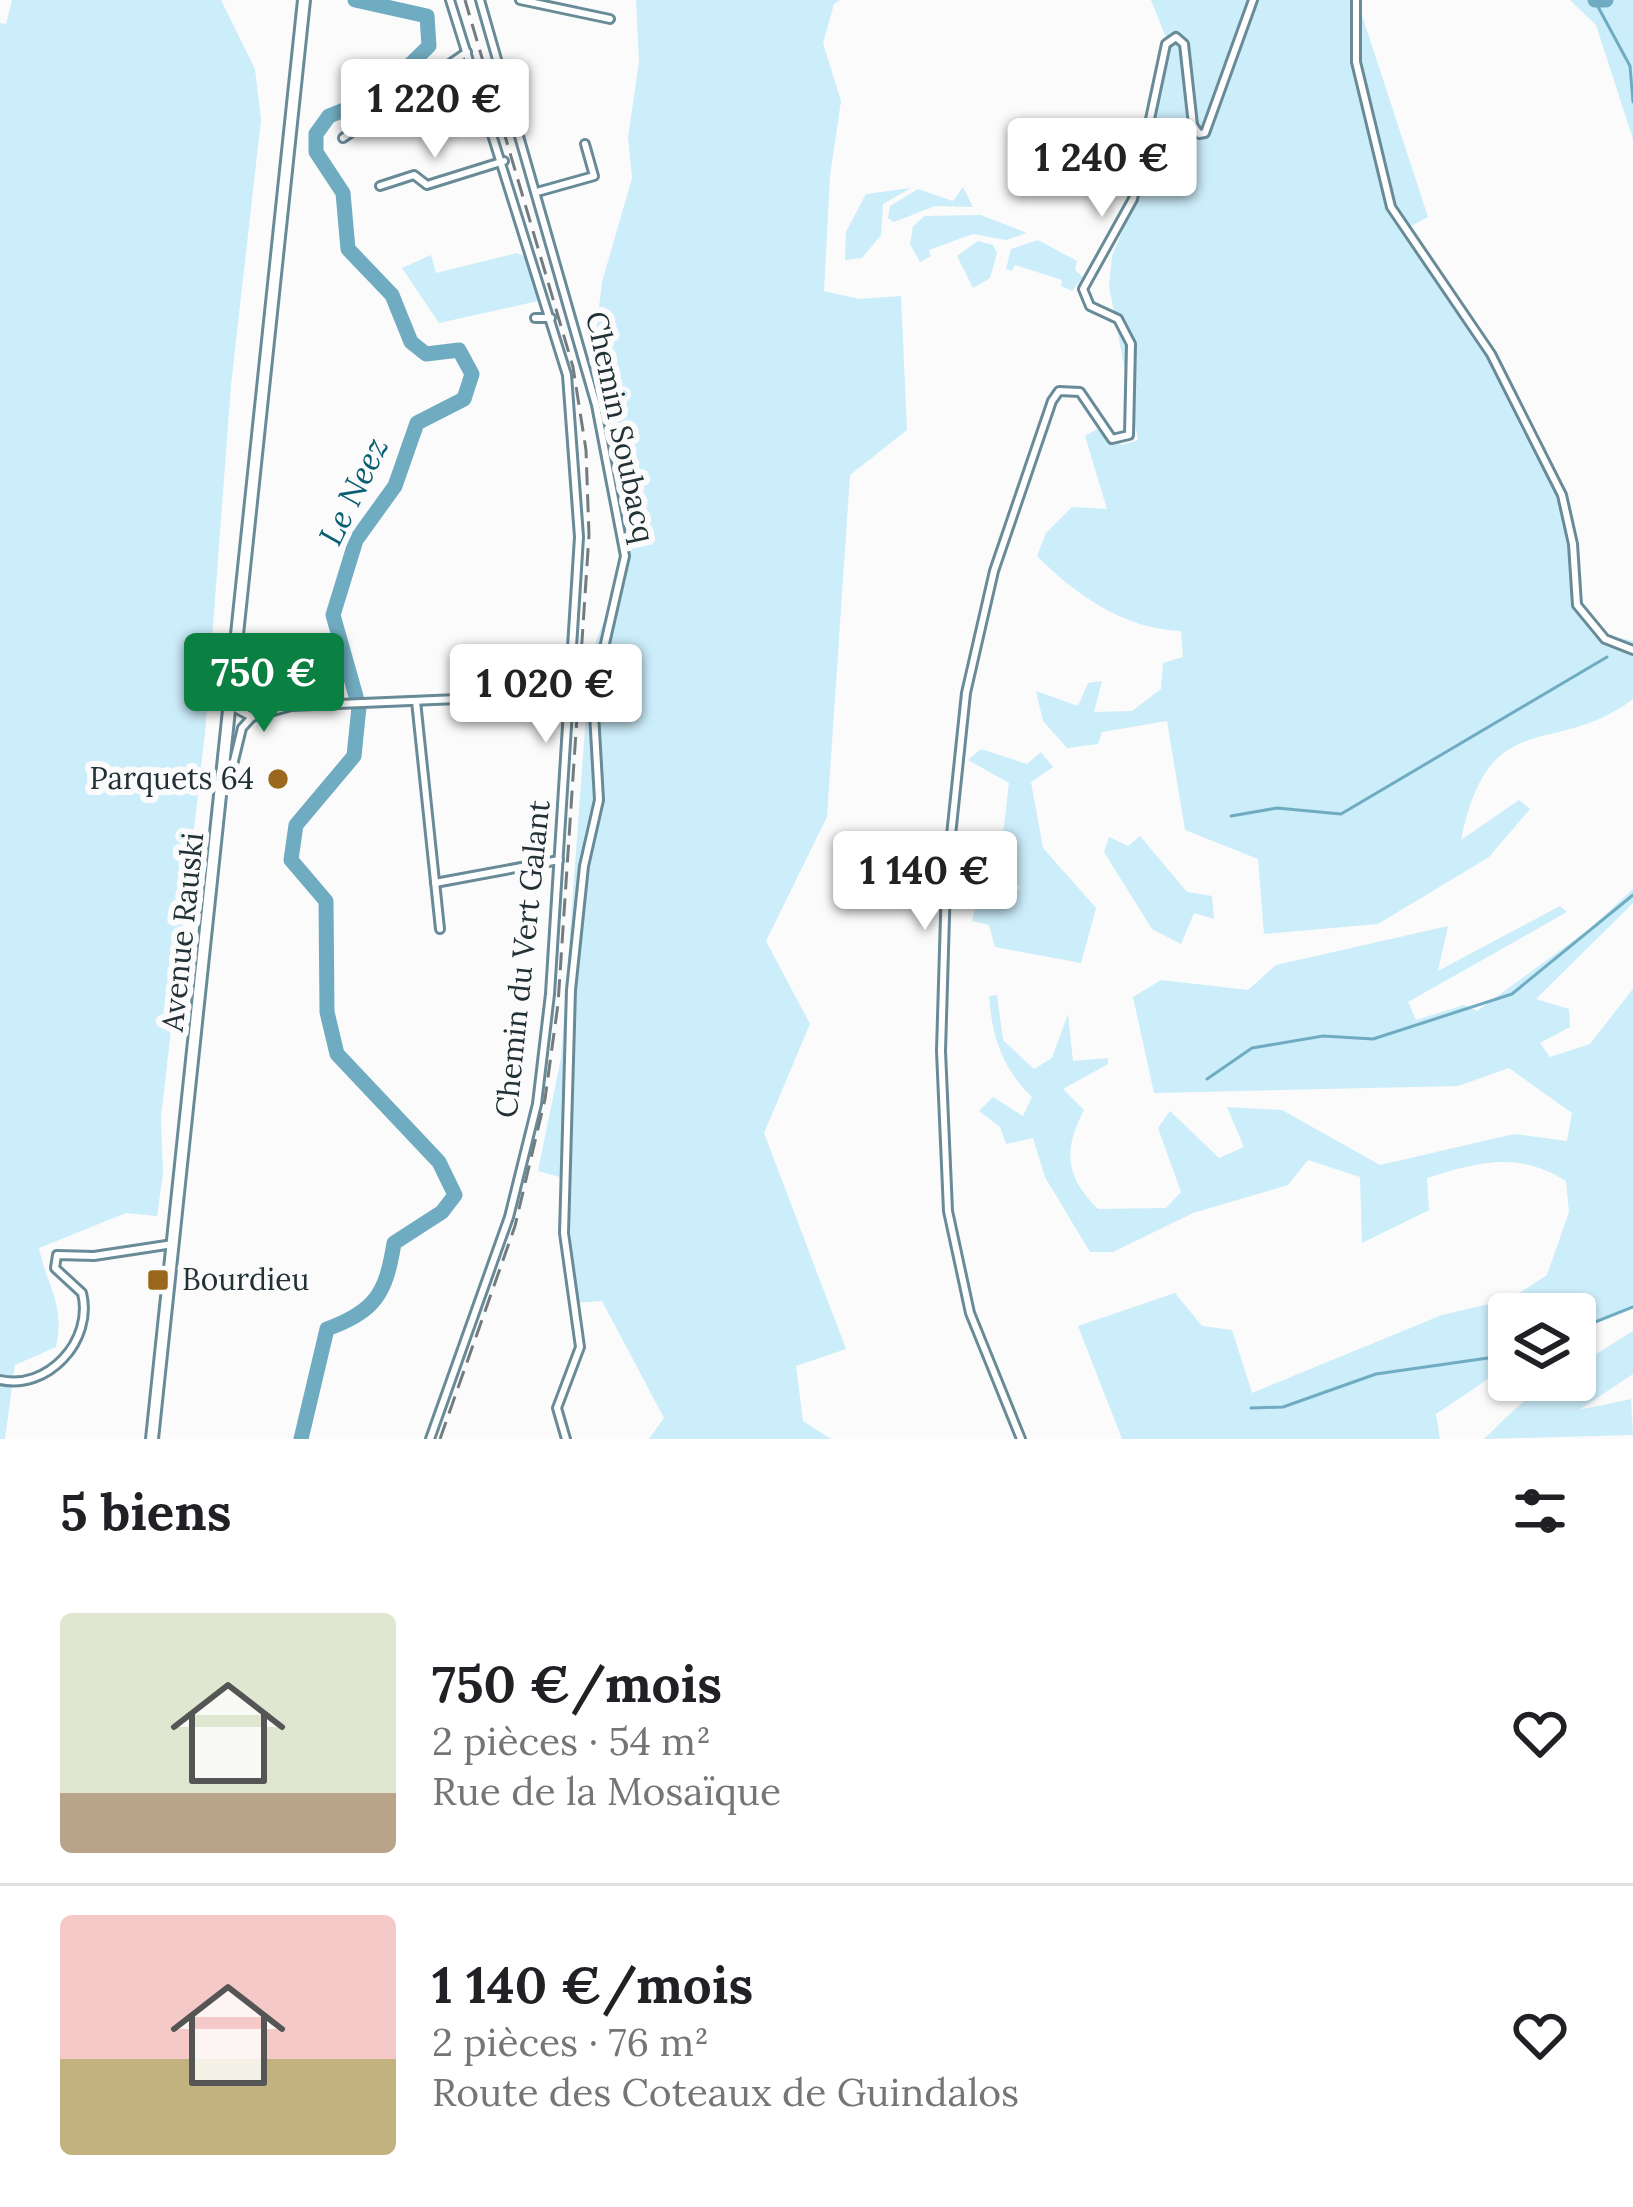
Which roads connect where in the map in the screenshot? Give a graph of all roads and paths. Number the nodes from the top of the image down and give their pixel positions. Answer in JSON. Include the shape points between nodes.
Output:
{"nodes":[{"id":1,"x":304,"y":0,"type":"edge"},
{"id":2,"x":450,"y":0,"type":"edge"},
{"id":3,"x":480,"y":0,"type":"edge"},
{"id":4,"x":520,"y":0,"type":"edge"},
{"id":5,"x":1252,"y":0,"type":"edge"},
{"id":6,"x":1356,"y":0,"type":"edge"},
{"id":7,"x":610,"y":19,"type":"dead end"},
{"id":8,"x":467,"y":52,"type":"junction"},
{"id":9,"x":343,"y":138,"type":"dead end"},
{"id":10,"x":585,"y":144,"type":"dead end"},
{"id":11,"x":504,"y":160,"type":"junction"},
{"id":12,"x":380,"y":186,"type":"dead end"},
{"id":13,"x":537,"y":192,"type":"junction"},
{"id":14,"x":535,"y":318,"type":"dead end"},
{"id":15,"x":551,"y":318,"type":"junction"},
{"id":16,"x":1633,"y":650,"type":"edge"},
{"id":17,"x":573,"y":658,"type":"junction"},
{"id":18,"x":255,"y":695,"type":"junction"},
{"id":19,"x":232,"y":697,"type":"junction"},
{"id":20,"x":416,"y":701,"type":"junction"},
{"id":21,"x":291,"y":706,"type":"junction"},
{"id":22,"x":252,"y":717,"type":"junction"},
{"id":23,"x":224,"y":777,"type":"junction"},
{"id":24,"x":560,"y":860,"type":"junction"},
{"id":25,"x":435,"y":883,"type":"junction"},
{"id":26,"x":440,"y":929,"type":"dead end"},
{"id":27,"x":173,"y":1244,"type":"junction"},
{"id":28,"x":0,"y":1379,"type":"edge"},
{"id":29,"x":152,"y":1439,"type":"edge"},
{"id":30,"x":430,"y":1439,"type":"edge"},
{"id":31,"x":566,"y":1439,"type":"edge"},
{"id":32,"x":1021,"y":1439,"type":"edge"}],
"edges":[{"from":1,"to":19,"type":"main road","name":"Avenue Rauski"},
{"from":2,"to":8,"type":"street","name":"Chemin du Vert Galant"},
{"from":3,"to":13,"type":"street","name":"Chemin Soubacq"},
{"from":4,"to":7,"type":"street"},
{"from":5,"to":32,"type":"street","via":[[1205,134],[1194,131],[1184,44],[1176,37],[1166,44],[1133,199],[1084,289],[1090,306],[1118,319],[1132,344],[1129,435],[1112,440],[1080,392],[1059,391],[1052,401],[994,571],[966,693],[946,883],[941,1051],[948,1211],[970,1313]]},
{"from":6,"to":16,"type":"street","via":[[1356,62],[1391,207],[1491,354],[1562,495],[1577,605],[1605,639]]},
{"from":8,"to":9,"type":"street"},
{"from":8,"to":11,"type":"street","name":"Chemin du Vert Galant"},
{"from":10,"to":13,"type":"street","via":[[594,176]]},
{"from":11,"to":12,"type":"street","via":[[427,185],[414,175]]},
{"from":11,"to":15,"type":"street","name":"Chemin du Vert Galant"},
{"from":13,"to":31,"type":"street","name":"Chemin Soubacq","via":[[596,405],[625,556],[593,696],[599,800],[571,990],[564,1212],[580,1347],[557,1408]]},
{"from":14,"to":15,"type":"street"},
{"from":15,"to":17,"type":"street","name":"Chemin du Vert Galant","via":[[576,437]]},
{"from":17,"to":20,"type":"street","via":[[482,698]]},
{"from":17,"to":24,"type":"street","name":"Chemin du Vert Galant"},
{"from":18,"to":19,"type":"street"},
{"from":18,"to":21,"type":"street"},
{"from":18,"to":22,"type":"street","via":[[261,708]]},
{"from":19,"to":22,"type":"street","via":[[238,713]]},
{"from":19,"to":23,"type":"main road","name":"Avenue Rauski"},
{"from":20,"to":21,"type":"street"},
{"from":20,"to":25,"type":"street"},
{"from":21,"to":22,"type":"street"},
{"from":22,"to":23,"type":"street"},
{"from":23,"to":27,"type":"main road","name":"Avenue Rauski"},
{"from":24,"to":25,"type":"street"},
{"from":24,"to":30,"type":"street","name":"Chemin du Vert Galant","via":[[537,1104],[509,1217]]},
{"from":25,"to":26,"type":"street"},
{"from":27,"to":28,"type":"street","via":[[57,1255],[55,1268],[82,1293],[83,1321],[52,1372],[20,1384]]},
{"from":27,"to":29,"type":"main road","name":"Avenue Rauski"}]}
